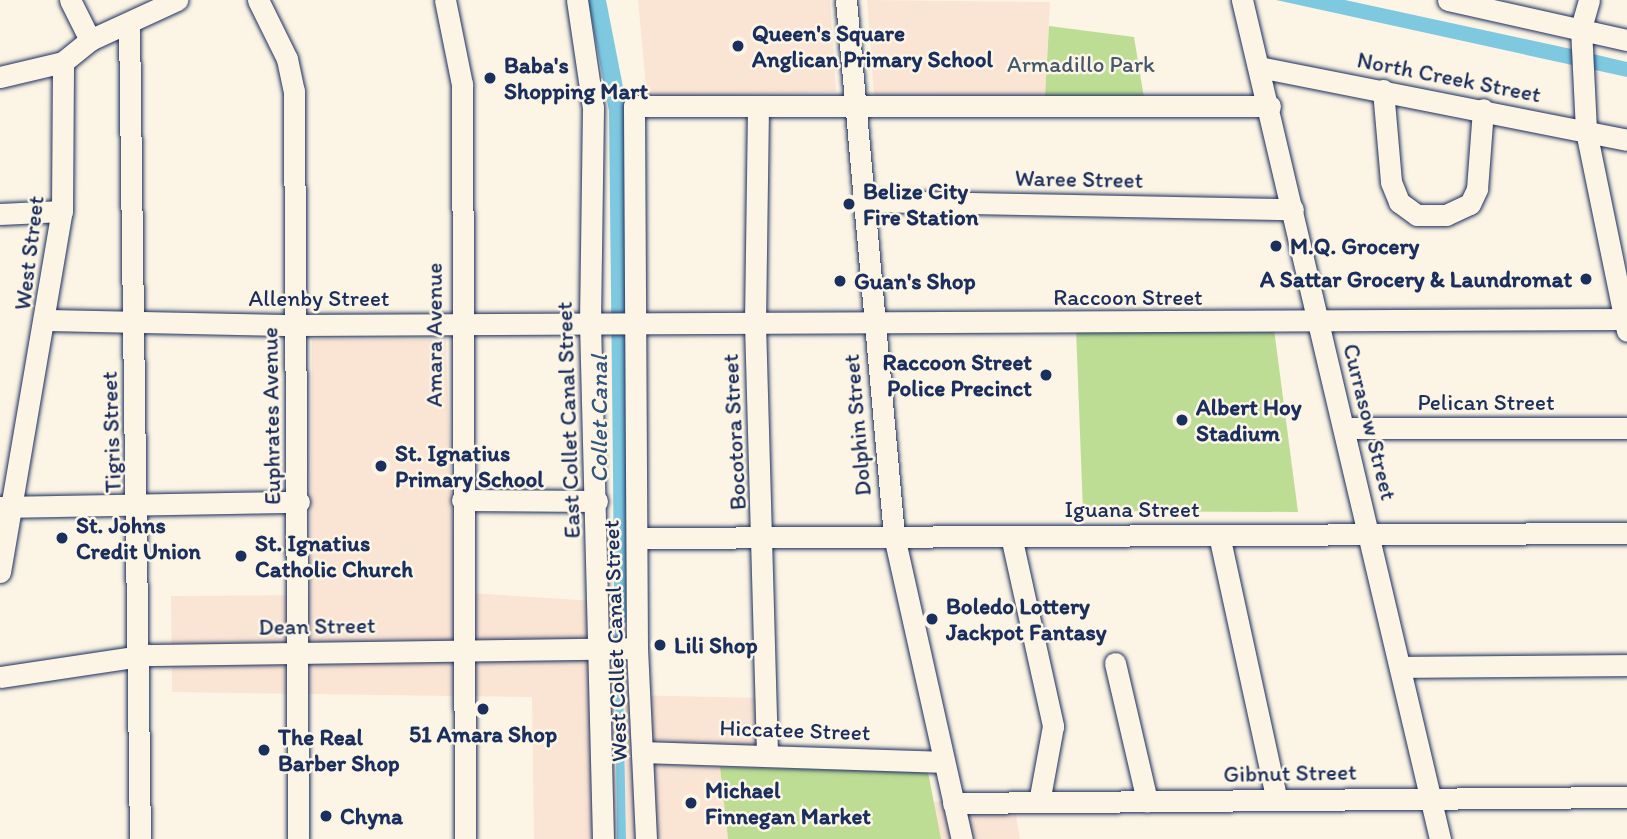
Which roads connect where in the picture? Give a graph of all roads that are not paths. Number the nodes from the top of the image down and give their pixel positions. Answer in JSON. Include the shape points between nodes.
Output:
{"nodes":[{"id":1,"x":70,"y":0,"type":"edge"},
{"id":2,"x":177,"y":0,"type":"edge"},
{"id":3,"x":258,"y":0,"type":"edge"},
{"id":4,"x":445,"y":0,"type":"edge"},
{"id":5,"x":577,"y":0,"type":"edge"},
{"id":6,"x":846,"y":0,"type":"edge"},
{"id":7,"x":1448,"y":0,"type":"edge"},
{"id":8,"x":1589,"y":0,"type":"edge"},
{"id":9,"x":1244,"y":9,"type":"edge"},
{"id":10,"x":129,"y":23,"type":"junction"},
{"id":11,"x":1581,"y":37,"type":"junction"},
{"id":12,"x":90,"y":40,"type":"junction"},
{"id":13,"x":1627,"y":40,"type":"edge"},
{"id":14,"x":63,"y":62,"type":"junction"},
{"id":15,"x":1259,"y":66,"type":"junction"},
{"id":16,"x":0,"y":77,"type":"edge"},
{"id":17,"x":1383,"y":90,"type":"junction"},
{"id":18,"x":1270,"y":106,"type":"junction"},
{"id":19,"x":758,"y":108,"type":"junction"},
{"id":20,"x":1483,"y":109,"type":"junction"},
{"id":21,"x":855,"y":110,"type":"junction"},
{"id":22,"x":1586,"y":131,"type":"junction"},
{"id":23,"x":1627,"y":140,"type":"edge"},
{"id":24,"x":865,"y":201,"type":"junction"},
{"id":25,"x":1293,"y":209,"type":"junction"},
{"id":26,"x":62,"y":211,"type":"junction"},
{"id":27,"x":0,"y":215,"type":"edge"},
{"id":28,"x":48,"y":320,"type":"junction"},
{"id":29,"x":134,"y":322,"type":"junction"},
{"id":30,"x":594,"y":322,"type":"junction"},
{"id":31,"x":632,"y":322,"type":"junction"},
{"id":32,"x":460,"y":323,"type":"junction"},
{"id":33,"x":755,"y":323,"type":"junction"},
{"id":34,"x":874,"y":323,"type":"junction"},
{"id":35,"x":1626,"y":323,"type":"edge"},
{"id":36,"x":1320,"y":324,"type":"junction"},
{"id":37,"x":296,"y":325,"type":"junction"},
{"id":38,"x":1344,"y":428,"type":"junction"},
{"id":39,"x":1627,"y":428,"type":"edge"},
{"id":40,"x":462,"y":500,"type":"junction"},
{"id":41,"x":597,"y":501,"type":"junction"},
{"id":42,"x":299,"y":502,"type":"junction"},
{"id":43,"x":139,"y":504,"type":"junction"},
{"id":44,"x":4,"y":507,"type":"edge"},
{"id":45,"x":1627,"y":533,"type":"edge"},
{"id":46,"x":1370,"y":534,"type":"junction"},
{"id":47,"x":1219,"y":535,"type":"junction"},
{"id":48,"x":894,"y":536,"type":"junction"},
{"id":49,"x":1010,"y":536,"type":"junction"},
{"id":50,"x":638,"y":537,"type":"junction"},
{"id":51,"x":765,"y":537,"type":"junction"},
{"id":52,"x":0,"y":572,"type":"edge"},
{"id":53,"x":619,"y":648,"type":"junction"},
{"id":54,"x":465,"y":651,"type":"junction"},
{"id":55,"x":297,"y":653,"type":"junction"},
{"id":56,"x":139,"y":656,"type":"junction"},
{"id":57,"x":1115,"y":663,"type":"dead end"},
{"id":58,"x":1627,"y":665,"type":"edge"},
{"id":59,"x":1400,"y":667,"type":"junction"},
{"id":60,"x":0,"y":677,"type":"edge"},
{"id":61,"x":645,"y":752,"type":"junction"},
{"id":62,"x":767,"y":754,"type":"junction"},
{"id":63,"x":944,"y":762,"type":"junction"},
{"id":64,"x":1429,"y":796,"type":"junction"},
{"id":65,"x":1627,"y":797,"type":"edge"},
{"id":66,"x":1277,"y":800,"type":"junction"},
{"id":67,"x":1147,"y":801,"type":"junction"},
{"id":68,"x":1039,"y":802,"type":"junction"},
{"id":69,"x":953,"y":803,"type":"junction"},
{"id":70,"x":140,"y":839,"type":"edge"},
{"id":71,"x":298,"y":839,"type":"edge"},
{"id":72,"x":465,"y":839,"type":"edge"},
{"id":73,"x":603,"y":839,"type":"edge"},
{"id":74,"x":646,"y":839,"type":"edge"},
{"id":75,"x":962,"y":839,"type":"edge"},
{"id":76,"x":1440,"y":839,"type":"edge"}],
"edges":[{"from":1,"to":12,"type":"street"},
{"from":2,"to":10,"type":"street"},
{"from":3,"to":37,"type":"street","name":"Euphrates Avenue","via":[[287,59],[294,91]]},
{"from":4,"to":32,"type":"street","name":"Amara Avenue","via":[[462,84]]},
{"from":5,"to":30,"type":"street","name":"East Collet Canal Street","via":[[593,108]]},
{"from":6,"to":21,"type":"street","name":"Dolphin Street"},
{"from":7,"to":11,"type":"street"},
{"from":8,"to":11,"type":"street"},
{"from":9,"to":15,"type":"street","name":"Currasow Street"},
{"from":10,"to":12,"type":"street"},
{"from":10,"to":29,"type":"street","name":"Tigris Street"},
{"from":11,"to":13,"type":"street"},
{"from":11,"to":22,"type":"street"},
{"from":12,"to":14,"type":"street"},
{"from":14,"to":16,"type":"street"},
{"from":14,"to":26,"type":"street","name":"West Street"},
{"from":15,"to":17,"type":"street","name":"North Creek Street"},
{"from":15,"to":18,"type":"street","name":"Currasow Street"},
{"from":17,"to":20,"type":"street","name":"North Creek Street"},
{"from":17,"to":20,"type":"street","via":[[1391,182],[1399,202],[1417,215],[1446,215],[1470,204],[1478,189]]},
{"from":18,"to":21,"type":"street"},
{"from":18,"to":25,"type":"street","name":"Currasow Street"},
{"from":19,"to":21,"type":"street"},
{"from":19,"to":31,"type":"street","name":"West Collet Canal Street","via":[[634,106]]},
{"from":19,"to":33,"type":"street","name":"Bocotora Street"},
{"from":20,"to":22,"type":"street","name":"North Creek Street"},
{"from":21,"to":24,"type":"street","name":"Dolphin Street"},
{"from":22,"to":23,"type":"street","name":"North Creek Street"},
{"from":22,"to":35,"type":"street"},
{"from":24,"to":25,"type":"street","name":"Waree Street"},
{"from":24,"to":34,"type":"street","name":"Dolphin Street"},
{"from":25,"to":36,"type":"street","name":"Currasow Street"},
{"from":26,"to":27,"type":"street"},
{"from":26,"to":28,"type":"street","name":"West Street"},
{"from":28,"to":29,"type":"street","name":"Allenby Street"},
{"from":28,"to":44,"type":"street","name":"West Street"},
{"from":29,"to":37,"type":"street","name":"Allenby Street"},
{"from":29,"to":43,"type":"street","name":"Tigris Street"},
{"from":30,"to":31,"type":"street","name":"Allenby Street"},
{"from":30,"to":32,"type":"street","name":"Allenby Street"},
{"from":30,"to":41,"type":"street","name":"East Collet Canal Street"},
{"from":31,"to":33,"type":"street","name":"Raccoon Street"},
{"from":31,"to":50,"type":"street","name":"West Collet Canal Street"},
{"from":32,"to":37,"type":"street","name":"Allenby Street"},
{"from":32,"to":40,"type":"street","name":"Amara Avenue"},
{"from":33,"to":34,"type":"street","name":"Raccoon Street"},
{"from":33,"to":51,"type":"street","name":"Bocotora Street"},
{"from":34,"to":36,"type":"street","name":"Raccoon Street"},
{"from":34,"to":48,"type":"street","name":"Dolphin Street"},
{"from":35,"to":36,"type":"street","name":"Raccoon Street"},
{"from":36,"to":38,"type":"street","name":"Currasow Street"},
{"from":37,"to":42,"type":"street","name":"Euphrates Avenue"},
{"from":38,"to":39,"type":"street","name":"Pelican Street"},
{"from":38,"to":46,"type":"street","name":"Currasow Street"},
{"from":40,"to":41,"type":"street"},
{"from":40,"to":54,"type":"street","name":"Amara Avenue"},
{"from":41,"to":53,"type":"street","name":"East Collet Canal Street"},
{"from":42,"to":43,"type":"street"},
{"from":42,"to":55,"type":"street","name":"Euphrates Avenue"},
{"from":43,"to":44,"type":"street"},
{"from":43,"to":56,"type":"street","name":"Tigris Street"},
{"from":44,"to":52,"type":"street","name":"West Street"},
{"from":45,"to":46,"type":"street","name":"Iguana Street"},
{"from":46,"to":47,"type":"street","name":"Iguana Street"},
{"from":46,"to":59,"type":"street","name":"Currasow Street"},
{"from":47,"to":49,"type":"street","name":"Iguana Street"},
{"from":47,"to":66,"type":"street"},
{"from":48,"to":49,"type":"street","name":"Iguana Street"},
{"from":48,"to":51,"type":"street","name":"Iguana Street"},
{"from":48,"to":63,"type":"street","name":"Dolphin Street"},
{"from":49,"to":68,"type":"street","via":[[1053,726]]},
{"from":50,"to":51,"type":"street","name":"Iguana Street"},
{"from":50,"to":53,"type":"street","name":"West Collet Canal Street"},
{"from":51,"to":62,"type":"street","name":"Bocotora Street"},
{"from":53,"to":54,"type":"street","name":"Dean Street"},
{"from":53,"to":61,"type":"street","name":"West Collet Canal Street"},
{"from":53,"to":73,"type":"street","name":"East Collet Canal Street"},
{"from":54,"to":55,"type":"street","name":"Dean Street"},
{"from":54,"to":72,"type":"street","name":"Amara Avenue"},
{"from":55,"to":56,"type":"street","name":"Dean Street"},
{"from":55,"to":71,"type":"street","name":"Euphrates Avenue"},
{"from":56,"to":60,"type":"street","name":"Dean Street"},
{"from":56,"to":70,"type":"street","name":"Tigris Street"},
{"from":57,"to":67,"type":"street"},
{"from":58,"to":59,"type":"street"},
{"from":59,"to":64,"type":"street","name":"Currasow Street"},
{"from":61,"to":62,"type":"street","name":"Hiccatee Street"},
{"from":61,"to":74,"type":"street","name":"West Collet Canal Street"},
{"from":62,"to":63,"type":"street","name":"Hiccatee Street"},
{"from":63,"to":69,"type":"street","name":"Dolphin Street"},
{"from":64,"to":65,"type":"street","name":"Gibnut Street"},
{"from":64,"to":66,"type":"street","name":"Gibnut Street"},
{"from":64,"to":76,"type":"street","name":"Currasow Street"},
{"from":66,"to":67,"type":"street","name":"Gibnut Street"},
{"from":67,"to":68,"type":"street","name":"Gibnut Street"},
{"from":68,"to":69,"type":"street","name":"Gibnut Street"},
{"from":69,"to":75,"type":"street","name":"Dolphin Street"}]}
